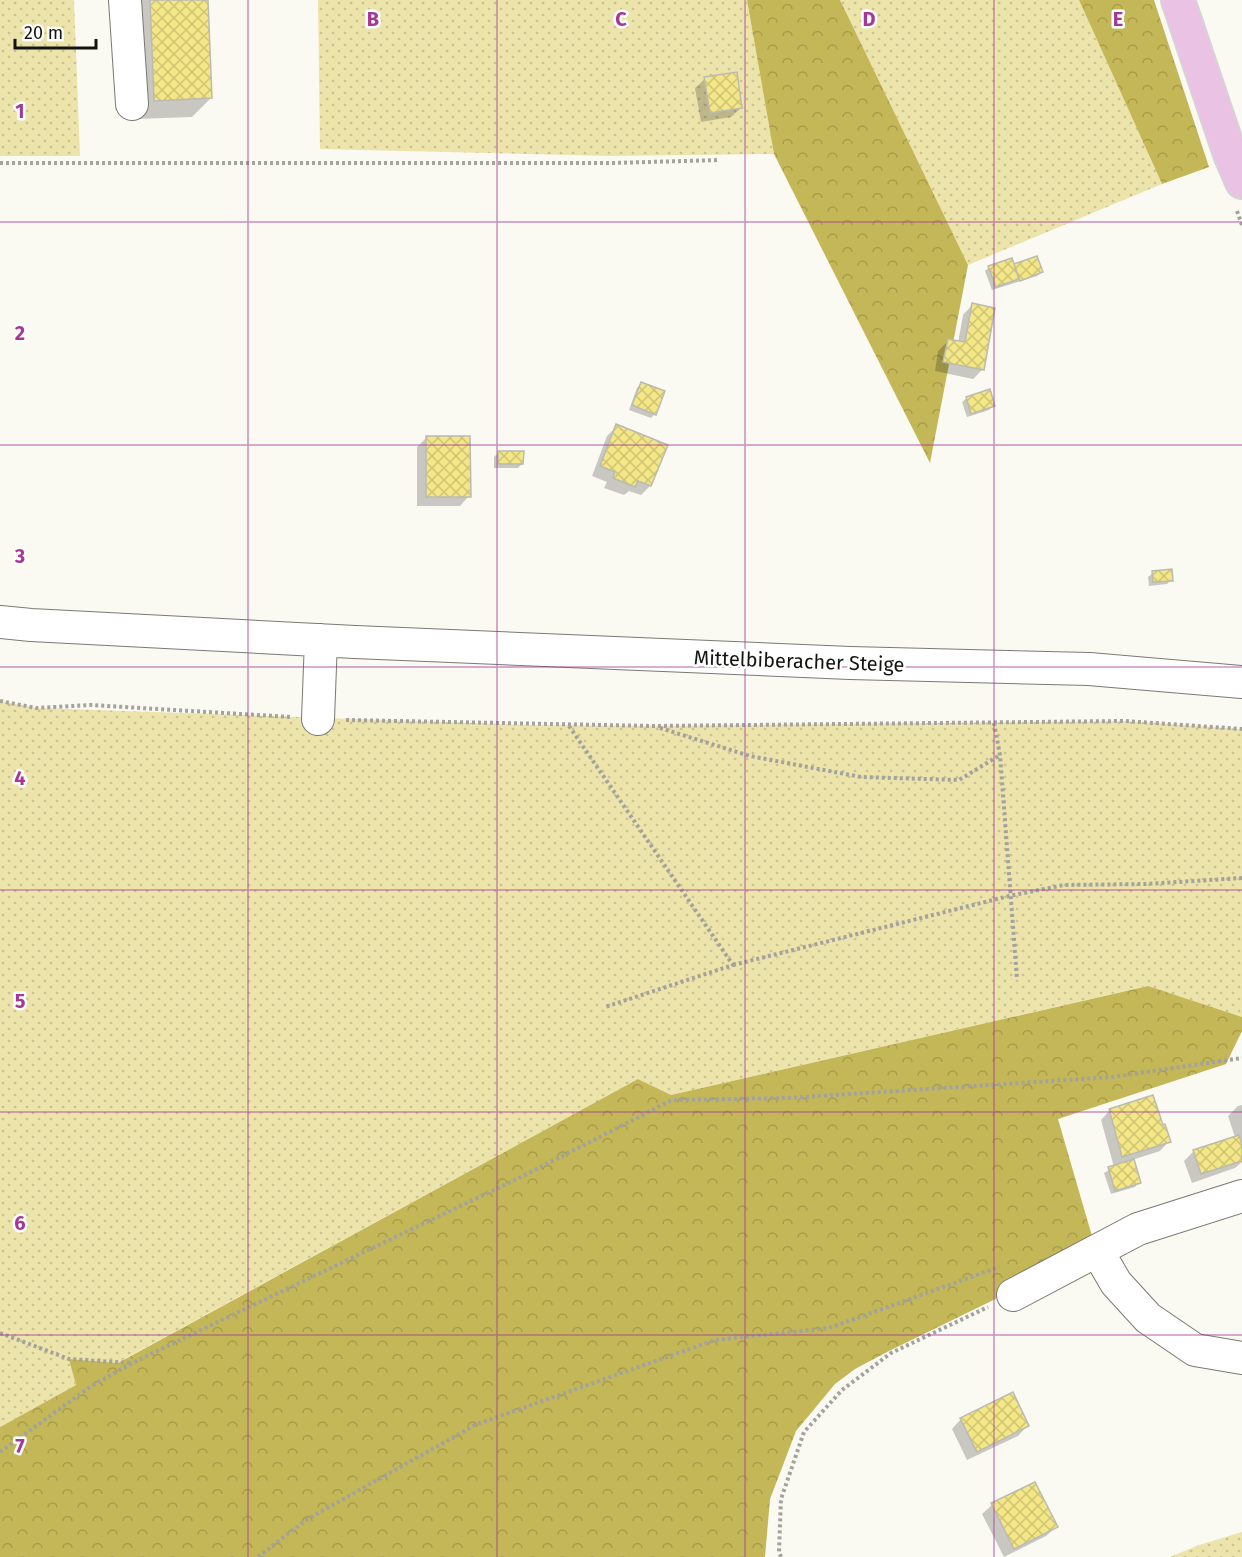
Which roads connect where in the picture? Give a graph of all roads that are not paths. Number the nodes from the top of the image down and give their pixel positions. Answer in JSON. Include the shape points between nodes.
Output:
{"nodes":[{"id":1,"x":125,"y":0,"type":"edge"},
{"id":2,"x":1178,"y":0,"type":"edge"},
{"id":3,"x":132,"y":104,"type":"dead end"},
{"id":4,"x":1242,"y":182,"type":"edge"},
{"id":5,"x":0,"y":622,"type":"edge"},
{"id":6,"x":321,"y":640,"type":"junction"},
{"id":7,"x":1242,"y":682,"type":"edge"},
{"id":8,"x":318,"y":719,"type":"road end"},
{"id":9,"x":1242,"y":1196,"type":"edge"},
{"id":10,"x":1098,"y":1252,"type":"junction"},
{"id":11,"x":1013,"y":1295,"type":"road end"},
{"id":12,"x":1242,"y":1358,"type":"edge"}],
"edges":[{"from":1,"to":3,"type":"street"},
{"from":2,"to":4,"type":"main road"},
{"from":5,"to":6,"type":"street","name":"Mittelbiberacher Steige"},
{"from":6,"to":7,"type":"street","name":"Mittelbiberacher Steige","via":[[850,663],[1089,669]]},
{"from":6,"to":8,"type":"street"},
{"from":9,"to":10,"type":"street","via":[[1138,1230]]},
{"from":10,"to":11,"type":"street"},
{"from":10,"to":12,"type":"street","via":[[1116,1283],[1148,1318],[1195,1350]]}]}
